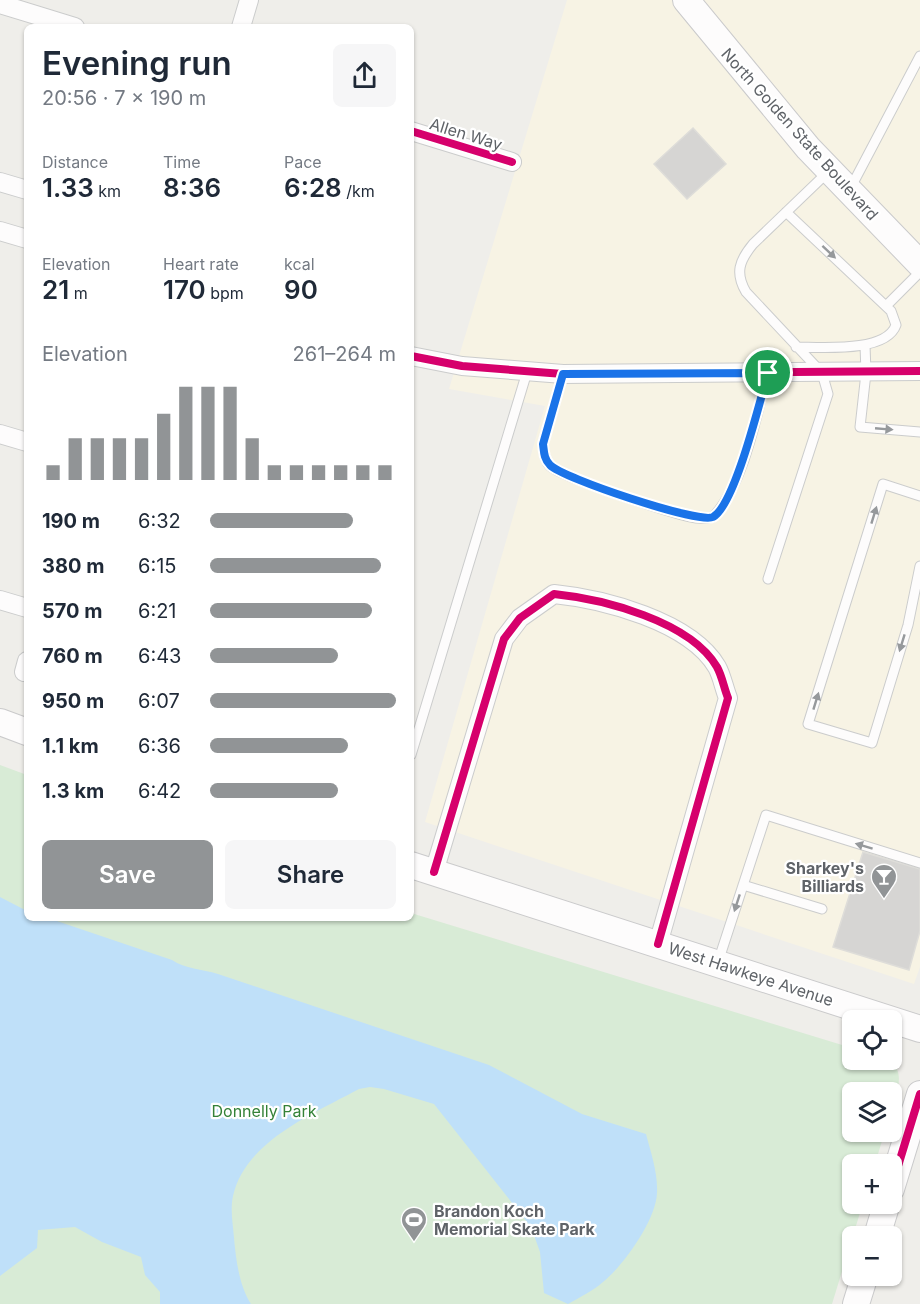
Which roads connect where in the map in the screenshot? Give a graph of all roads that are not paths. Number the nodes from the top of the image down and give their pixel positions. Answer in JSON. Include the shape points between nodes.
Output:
{"nodes":[{"id":1,"x":249,"y":0,"type":"edge"},
{"id":2,"x":686,"y":0,"type":"edge"},
{"id":3,"x":0,"y":4,"type":"edge"},
{"id":4,"x":65,"y":24,"type":"edge"},
{"id":5,"x":242,"y":24,"type":"edge"},
{"id":6,"x":920,"y":56,"type":"edge"},
{"id":7,"x":414,"y":132,"type":"edge"},
{"id":8,"x":513,"y":162,"type":"dead end"},
{"id":9,"x":829,"y":170,"type":"junction"},
{"id":10,"x":0,"y":182,"type":"edge"},
{"id":11,"x":24,"y":189,"type":"edge"},
{"id":12,"x":849,"y":191,"type":"junction"},
{"id":13,"x":786,"y":212,"type":"junction"},
{"id":14,"x":0,"y":231,"type":"edge"},
{"id":15,"x":24,"y":239,"type":"edge"},
{"id":16,"x":920,"y":264,"type":"edge"},
{"id":17,"x":920,"y":272,"type":"edge"},
{"id":18,"x":886,"y":306,"type":"junction"},
{"id":19,"x":865,"y":345,"type":"junction"},
{"id":20,"x":796,"y":347,"type":"junction"},
{"id":21,"x":414,"y":357,"type":"edge"},
{"id":22,"x":920,"y":371,"type":"edge"},
{"id":23,"x":527,"y":372,"type":"junction"},
{"id":24,"x":768,"y":373,"type":"junction"},
{"id":25,"x":822,"y":373,"type":"junction"},
{"id":26,"x":866,"y":373,"type":"junction"},
{"id":27,"x":563,"y":374,"type":"junction"},
{"id":28,"x":920,"y":432,"type":"edge"},
{"id":29,"x":0,"y":434,"type":"edge"},
{"id":30,"x":24,"y":441,"type":"edge"},
{"id":31,"x":920,"y":496,"type":"edge"},
{"id":32,"x":920,"y":566,"type":"edge"},
{"id":33,"x":768,"y":579,"type":"dead end"},
{"id":34,"x":0,"y":600,"type":"edge"},
{"id":35,"x":24,"y":607,"type":"edge"},
{"id":36,"x":0,"y":722,"type":"edge"},
{"id":37,"x":24,"y":731,"type":"edge"},
{"id":38,"x":414,"y":745,"type":"edge"},
{"id":39,"x":920,"y":863,"type":"edge"},
{"id":40,"x":423,"y":869,"type":"edge"},
{"id":41,"x":743,"y":885,"type":"junction"},
{"id":42,"x":822,"y":909,"type":"dead end"},
{"id":43,"x":657,"y":944,"type":"junction"},
{"id":44,"x":718,"y":962,"type":"junction"},
{"id":45,"x":920,"y":1029,"type":"edge"},
{"id":46,"x":920,"y":1094,"type":"edge"},
{"id":47,"x":902,"y":1154,"type":"edge"},
{"id":48,"x":862,"y":1286,"type":"edge"},
{"id":49,"x":856,"y":1304,"type":"edge"}],
"edges":[{"from":1,"to":5,"type":"street"},
{"from":2,"to":9,"type":"street","name":"North Golden State Boulevard"},
{"from":3,"to":4,"type":"street"},
{"from":6,"to":12,"type":"lane"},
{"from":7,"to":8,"type":"street","name":"Allen Way"},
{"from":9,"to":12,"type":"street","name":"North Golden State Boulevard"},
{"from":9,"to":13,"type":"lane"},
{"from":10,"to":11,"type":"street"},
{"from":12,"to":16,"type":"street","name":"North Golden State Boulevard"},
{"from":13,"to":18,"type":"lane","one_way":true},
{"from":13,"to":20,"type":"lane","via":[[743,256],[739,279]]},
{"from":14,"to":15,"type":"street"},
{"from":17,"to":18,"type":"lane"},
{"from":18,"to":19,"type":"lane","via":[[896,319],[894,330],[888,337]]},
{"from":19,"to":20,"type":"lane"},
{"from":19,"to":26,"type":"lane"},
{"from":20,"to":25,"type":"lane"},
{"from":21,"to":23,"type":"street"},
{"from":22,"to":26,"type":"street"},
{"from":23,"to":27,"type":"street"},
{"from":23,"to":38,"type":"lane"},
{"from":24,"to":25,"type":"street"},
{"from":24,"to":27,"type":"street"},
{"from":24,"to":27,"type":"lane","via":[[728,496],[713,517],[703,519],[575,478],[550,465],[543,444]]},
{"from":25,"to":26,"type":"street"},
{"from":25,"to":33,"type":"lane","via":[[828,394]]},
{"from":26,"to":28,"type":"lane","one_way":true,"via":[[860,427]]},
{"from":29,"to":30,"type":"street"},
{"from":32,"to":31,"type":"lane","one_way":true,"via":[[908,625],[872,743],[808,724],[883,484]]},
{"from":34,"to":35,"type":"street"},
{"from":36,"to":37,"type":"street"},
{"from":39,"to":41,"type":"lane","one_way":true,"via":[[766,815]]},
{"from":40,"to":43,"type":"street","name":"West Hawkeye Avenue"},
{"from":40,"to":43,"type":"street","via":[[504,639],[520,618],[554,594],[580,596],[638,612],[688,637],[716,667],[728,698]]},
{"from":41,"to":42,"type":"lane"},
{"from":41,"to":44,"type":"lane","one_way":true},
{"from":43,"to":44,"type":"street","name":"West Hawkeye Avenue"},
{"from":44,"to":45,"type":"street","name":"West Hawkeye Avenue"},
{"from":46,"to":47,"type":"street"},
{"from":48,"to":49,"type":"street"}]}
